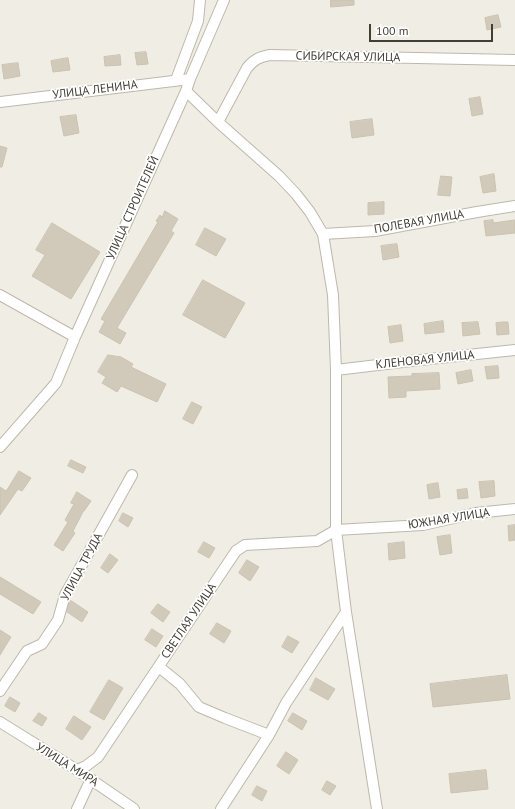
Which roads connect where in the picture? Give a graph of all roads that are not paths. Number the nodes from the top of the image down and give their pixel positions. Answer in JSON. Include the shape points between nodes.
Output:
{"nodes":[{"id":1,"x":200,"y":0,"type":"edge"},
{"id":2,"x":224,"y":0,"type":"edge"},
{"id":3,"x":515,"y":60,"type":"edge"},
{"id":4,"x":190,"y":79,"type":"junction"},
{"id":5,"x":176,"y":80,"type":"junction"},
{"id":6,"x":186,"y":91,"type":"junction"},
{"id":7,"x":0,"y":102,"type":"edge"},
{"id":8,"x":218,"y":122,"type":"junction"},
{"id":9,"x":515,"y":206,"type":"edge"},
{"id":10,"x":322,"y":234,"type":"junction"},
{"id":11,"x":0,"y":295,"type":"edge"},
{"id":12,"x":75,"y":337,"type":"junction"},
{"id":13,"x":515,"y":350,"type":"edge"},
{"id":14,"x":336,"y":370,"type":"junction"},
{"id":15,"x":0,"y":447,"type":"edge"},
{"id":16,"x":132,"y":475,"type":"dead end"},
{"id":17,"x":515,"y":510,"type":"edge"},
{"id":18,"x":336,"y":530,"type":"junction"},
{"id":19,"x":346,"y":612,"type":"junction"},
{"id":20,"x":159,"y":667,"type":"junction"},
{"id":21,"x":0,"y":691,"type":"edge"},
{"id":22,"x":0,"y":722,"type":"edge"},
{"id":23,"x":269,"y":735,"type":"junction"},
{"id":24,"x":77,"y":770,"type":"junction"},
{"id":25,"x":90,"y":779,"type":"junction"},
{"id":26,"x":77,"y":809,"type":"edge"},
{"id":27,"x":134,"y":809,"type":"edge"},
{"id":28,"x":221,"y":809,"type":"edge"},
{"id":29,"x":377,"y":809,"type":"edge"}],
"edges":[{"from":1,"to":5,"type":"street","via":[[198,21]]},
{"from":2,"to":4,"type":"street","name":"УЛИЦА СТРОИТЕЛЕЙ"},
{"from":3,"to":8,"type":"street","name":"СИБИРСКАЯ УЛИЦА","via":[[261,56],[252,61],[247,68]]},
{"from":4,"to":5,"type":"street","name":"УЛИЦА ЛЕНИНА"},
{"from":4,"to":6,"type":"street","name":"УЛИЦА СТРОИТЕЛЕЙ"},
{"from":5,"to":7,"type":"street","name":"УЛИЦА ЛЕНИНА"},
{"from":6,"to":8,"type":"street"},
{"from":6,"to":12,"type":"street","name":"УЛИЦА СТРОИТЕЛЕЙ"},
{"from":8,"to":10,"type":"street","via":[[296,194]]},
{"from":9,"to":10,"type":"street","name":"ПОЛЕВАЯ УЛИЦА","via":[[375,231]]},
{"from":10,"to":14,"type":"street","via":[[333,295]]},
{"from":11,"to":12,"type":"street"},
{"from":12,"to":15,"type":"street","name":"УЛИЦА СТРОИТЕЛЕЙ","via":[[56,383]]},
{"from":13,"to":14,"type":"street","name":"КЛЕНОВАЯ УЛИЦА"},
{"from":14,"to":18,"type":"street"},
{"from":16,"to":21,"type":"street","name":"УЛИЦА ТРУДА","via":[[65,595],[58,620],[42,644],[27,651]]},
{"from":17,"to":18,"type":"street","name":"ЮЖНАЯ УЛИЦА","via":[[476,513],[423,525]]},
{"from":18,"to":19,"type":"street"},
{"from":18,"to":20,"type":"street","name":"СВЕТЛАЯ УЛИЦА","via":[[317,541],[245,545],[236,551]]},
{"from":19,"to":23,"type":"street","via":[[286,703]]},
{"from":19,"to":29,"type":"street"},
{"from":20,"to":23,"type":"street","via":[[180,684],[198,707]]},
{"from":20,"to":24,"type":"street","name":"СВЕТЛАЯ УЛИЦА","via":[[98,757]]},
{"from":22,"to":24,"type":"street","name":"УЛИЦА МИРА"},
{"from":23,"to":28,"type":"street"},
{"from":24,"to":25,"type":"street","name":"УЛИЦА МИРА"},
{"from":25,"to":26,"type":"street"},
{"from":25,"to":27,"type":"street","name":"УЛИЦА МИРА"}]}
